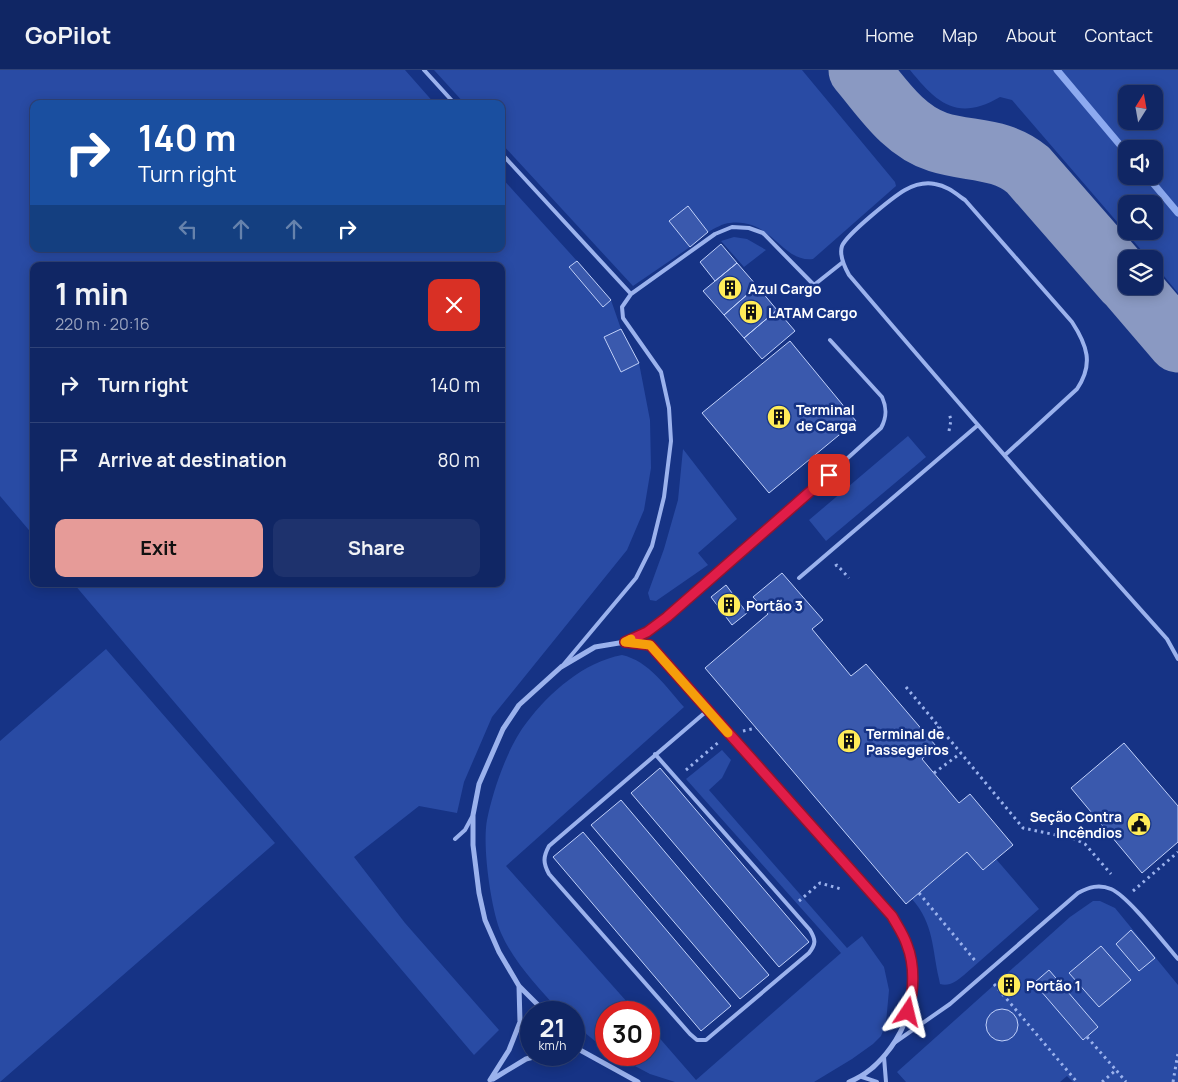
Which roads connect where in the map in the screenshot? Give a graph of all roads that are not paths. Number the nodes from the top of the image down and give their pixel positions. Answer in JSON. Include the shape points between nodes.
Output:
{"nodes":[{"id":1,"x":424,"y":70,"type":"edge"},
{"id":2,"x":451,"y":100,"type":"edge"},
{"id":3,"x":505,"y":157,"type":"edge"},
{"id":4,"x":843,"y":262,"type":"junction"},
{"id":5,"x":631,"y":294,"type":"junction"},
{"id":6,"x":830,"y":340,"type":"dead end"},
{"id":7,"x":978,"y":425,"type":"junction"},
{"id":8,"x":1005,"y":455,"type":"junction"},
{"id":9,"x":798,"y":578,"type":"dead end"},
{"id":10,"x":625,"y":642,"type":"junction"},
{"id":11,"x":1178,"y":659,"type":"edge"},
{"id":12,"x":561,"y":667,"type":"junction"},
{"id":13,"x":708,"y":710,"type":"junction"},
{"id":14,"x":655,"y":754,"type":"junction"},
{"id":15,"x":473,"y":815,"type":"junction"},
{"id":16,"x":456,"y":839,"type":"dead end"},
{"id":17,"x":1177,"y":958,"type":"edge"},
{"id":18,"x":519,"y":986,"type":"junction"},
{"id":19,"x":534,"y":1001,"type":"edge"},
{"id":20,"x":893,"y":1044,"type":"junction"},
{"id":21,"x":585,"y":1053,"type":"edge"},
{"id":22,"x":884,"y":1056,"type":"junction"},
{"id":23,"x":520,"y":1063,"type":"edge"},
{"id":24,"x":862,"y":1077,"type":"junction"},
{"id":25,"x":489,"y":1081,"type":"edge"},
{"id":26,"x":638,"y":1082,"type":"edge"},
{"id":27,"x":849,"y":1082,"type":"edge"},
{"id":28,"x":878,"y":1082,"type":"edge"},
{"id":29,"x":886,"y":1082,"type":"edge"}],
"edges":[{"from":1,"to":2,"type":"lane"},
{"from":3,"to":5,"type":"lane"},
{"from":4,"to":5,"type":"lane","via":[[814,285],[763,234],[750,228],[732,227],[715,234]]},
{"from":4,"to":7,"type":"lane","via":[[848,275]]},
{"from":4,"to":8,"type":"lane","via":[[842,247],[848,235],[904,190],[918,184],[934,184],[949,188],[964,200],[1072,322],[1086,351],[1086,376]]},
{"from":5,"to":12,"type":"lane","via":[[622,307],[623,318],[661,372],[669,408],[671,441],[664,498],[652,546],[636,578]]},
{"from":6,"to":10,"type":"lane","via":[[882,397],[886,413],[881,428],[667,617],[647,632]]},
{"from":7,"to":8,"type":"lane"},
{"from":7,"to":9,"type":"lane"},
{"from":8,"to":11,"type":"lane","via":[[1167,639]]},
{"from":10,"to":12,"type":"street","via":[[595,647]]},
{"from":10,"to":13,"type":"street","via":[[650,645]]},
{"from":12,"to":15,"type":"street","via":[[519,706],[503,729],[479,784]]},
{"from":13,"to":14,"type":"lane"},
{"from":13,"to":20,"type":"street","via":[[892,916],[907,944],[912,966],[912,996],[904,1027]]},
{"from":14,"to":14,"type":"lane","via":[[549,846],[544,864],[549,874],[690,1034],[697,1040],[706,1040],[809,953],[815,946],[815,939]]},
{"from":15,"to":16,"type":"lane"},
{"from":15,"to":18,"type":"street","via":[[473,844],[485,920]]},
{"from":17,"to":20,"type":"lane","via":[[1125,899],[1112,889],[1088,887],[950,1004]]},
{"from":18,"to":19,"type":"street"},
{"from":18,"to":25,"type":"street","via":[[520,1022],[509,1050]]},
{"from":20,"to":22,"type":"street"},
{"from":21,"to":26,"type":"street"},
{"from":22,"to":24,"type":"street"},
{"from":22,"to":29,"type":"lane"},
{"from":23,"to":25,"type":"street"},
{"from":24,"to":27,"type":"street"},
{"from":24,"to":28,"type":"lane"}]}
